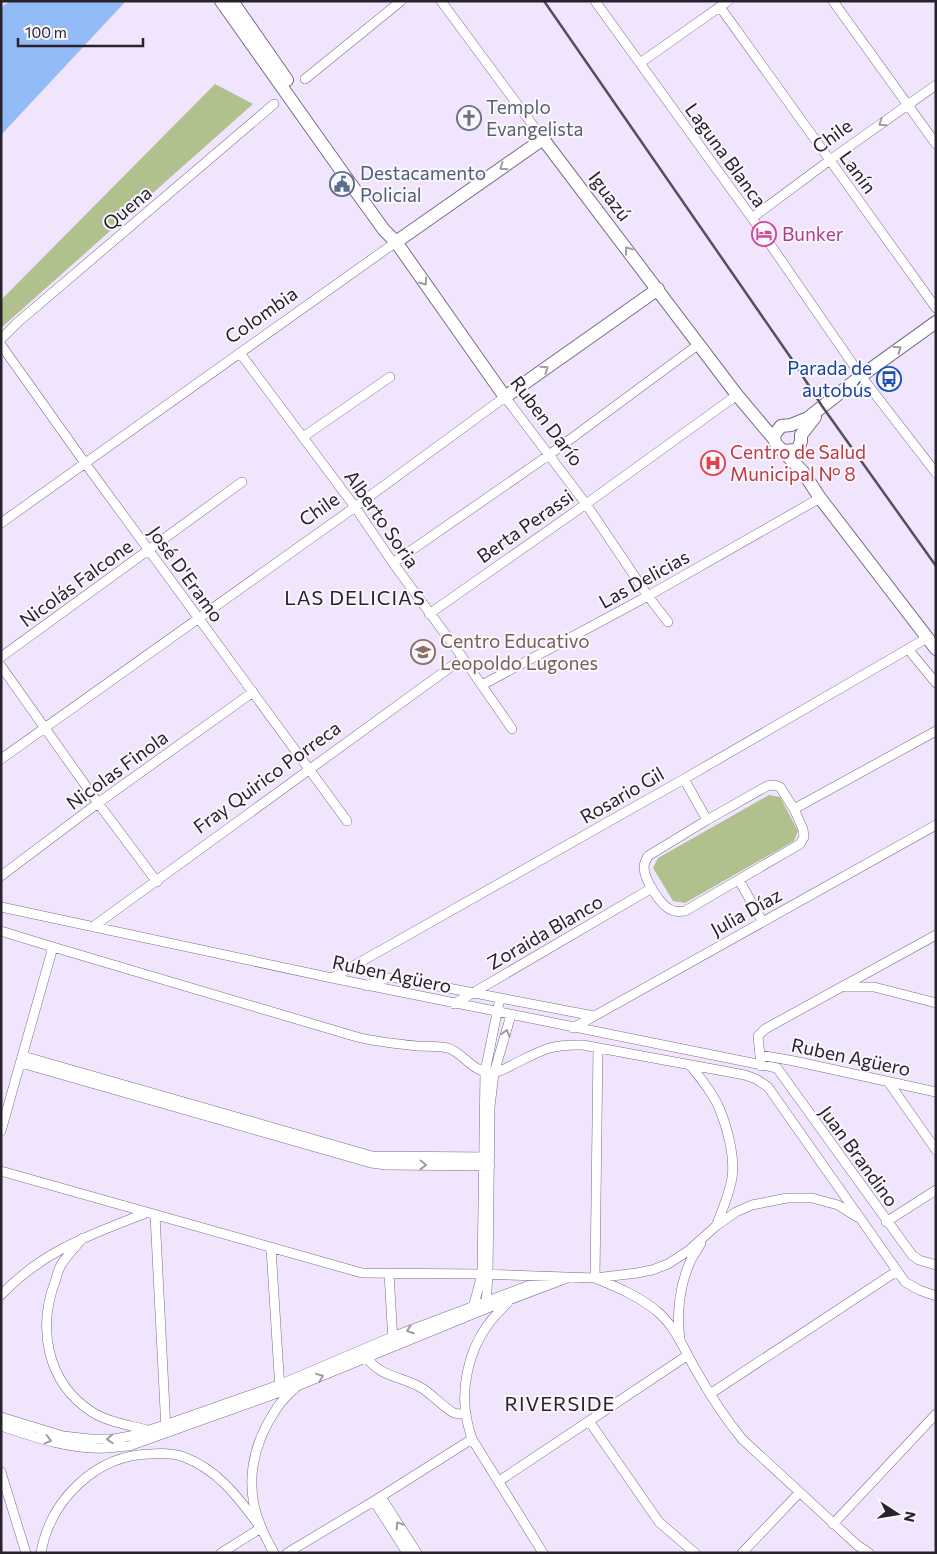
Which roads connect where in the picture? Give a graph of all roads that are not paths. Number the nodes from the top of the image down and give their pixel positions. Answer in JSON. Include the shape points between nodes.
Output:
{"nodes":[{"id":1,"x":221,"y":1,"type":"edge"},
{"id":2,"x":232,"y":1,"type":"edge"},
{"id":3,"x":401,"y":1,"type":"edge"},
{"id":4,"x":441,"y":1,"type":"edge"},
{"id":5,"x":595,"y":1,"type":"edge"},
{"id":6,"x":728,"y":1,"type":"edge"},
{"id":7,"x":833,"y":1,"type":"edge"},
{"id":8,"x":720,"y":7,"type":"junction"},
{"id":9,"x":262,"y":50,"type":"junction"},
{"id":10,"x":640,"y":63,"type":"junction"},
{"id":11,"x":304,"y":79,"type":"dead end"},
{"id":12,"x":936,"y":85,"type":"edge"},
{"id":13,"x":274,"y":104,"type":"dead end"},
{"id":14,"x":908,"y":105,"type":"junction"},
{"id":15,"x":543,"y":139,"type":"junction"},
{"id":16,"x":936,"y":144,"type":"edge"},
{"id":17,"x":830,"y":160,"type":"junction"},
{"id":18,"x":752,"y":218,"type":"junction"},
{"id":19,"x":396,"y":242,"type":"junction"},
{"id":20,"x":658,"y":289,"type":"junction"},
{"id":21,"x":936,"y":308,"type":"edge"},
{"id":22,"x":936,"y":322,"type":"edge"},
{"id":23,"x":1,"y":339,"type":"edge"},
{"id":24,"x":699,"y":344,"type":"junction"},
{"id":25,"x":1,"y":345,"type":"edge"},
{"id":26,"x":240,"y":353,"type":"junction"},
{"id":27,"x":861,"y":376,"type":"junction"},
{"id":28,"x":390,"y":377,"type":"dead end"},
{"id":29,"x":737,"y":395,"type":"junction"},
{"id":30,"x":505,"y":397,"type":"junction"},
{"id":31,"x":822,"y":406,"type":"junction"},
{"id":32,"x":751,"y":412,"type":"junction"},
{"id":33,"x":786,"y":425,"type":"junction"},
{"id":34,"x":303,"y":437,"type":"junction"},
{"id":35,"x":774,"y":439,"type":"junction"},
{"id":36,"x":800,"y":441,"type":"junction"},
{"id":37,"x":784,"y":452,"type":"junction"},
{"id":38,"x":549,"y":454,"type":"junction"},
{"id":39,"x":85,"y":463,"type":"junction"},
{"id":40,"x":804,"y":472,"type":"junction"},
{"id":41,"x":936,"y":473,"type":"edge"},
{"id":42,"x":242,"y":482,"type":"dead end"},
{"id":43,"x":820,"y":498,"type":"junction"},
{"id":44,"x":586,"y":504,"type":"junction"},
{"id":45,"x":355,"y":506,"type":"junction"},
{"id":46,"x":1,"y":523,"type":"edge"},
{"id":47,"x":148,"y":550,"type":"junction"},
{"id":48,"x":393,"y":563,"type":"junction"},
{"id":49,"x":648,"y":596,"type":"junction"},
{"id":50,"x":430,"y":614,"type":"junction"},
{"id":51,"x":198,"y":618,"type":"junction"},
{"id":52,"x":668,"y":622,"type":"dead end"},
{"id":53,"x":927,"y":638,"type":"junction"},
{"id":54,"x":908,"y":649,"type":"junction"},
{"id":55,"x":936,"y":649,"type":"edge"},
{"id":56,"x":1,"y":657,"type":"edge"},
{"id":57,"x":463,"y":658,"type":"junction"},
{"id":58,"x":1,"y":666,"type":"edge"},
{"id":59,"x":936,"y":683,"type":"edge"},
{"id":60,"x":482,"y":685,"type":"junction"},
{"id":61,"x":253,"y":692,"type":"junction"},
{"id":62,"x":45,"y":727,"type":"junction"},
{"id":63,"x":512,"y":729,"type":"dead end"},
{"id":64,"x":936,"y":731,"type":"edge"},
{"id":65,"x":1,"y":759,"type":"edge"},
{"id":66,"x":309,"y":769,"type":"junction"},
{"id":67,"x":684,"y":779,"type":"junction"},
{"id":68,"x":98,"y":803,"type":"junction"},
{"id":69,"x":794,"y":808,"type":"junction"},
{"id":70,"x":707,"y":820,"type":"junction"},
{"id":71,"x":347,"y":821,"type":"dead end"},
{"id":72,"x":936,"y":825,"type":"edge"},
{"id":73,"x":1,"y":876,"type":"edge"},
{"id":74,"x":739,"y":880,"type":"junction"},
{"id":75,"x":157,"y":882,"type":"junction"},
{"id":76,"x":652,"y":888,"type":"junction"},
{"id":77,"x":1,"y":907,"type":"edge"},
{"id":78,"x":762,"y":921,"type":"junction"},
{"id":79,"x":94,"y":926,"type":"junction"},
{"id":80,"x":3,"y":933,"type":"edge"},
{"id":81,"x":936,"y":935,"type":"edge"},
{"id":82,"x":53,"y":947,"type":"junction"},
{"id":83,"x":332,"y":978,"type":"junction"},
{"id":84,"x":367,"y":986,"type":"junction"},
{"id":85,"x":843,"y":987,"type":"junction"},
{"id":86,"x":474,"y":992,"type":"junction"},
{"id":87,"x":500,"y":998,"type":"junction"},
{"id":88,"x":936,"y":1003,"type":"edge"},
{"id":89,"x":454,"y":1004,"type":"junction"},
{"id":90,"x":496,"y":1012,"type":"junction"},
{"id":91,"x":511,"y":1015,"type":"junction"},
{"id":92,"x":594,"y":1016,"type":"junction"},
{"id":93,"x":573,"y":1028,"type":"junction"},
{"id":94,"x":598,"y":1048,"type":"junction"},
{"id":95,"x":760,"y":1055,"type":"junction"},
{"id":96,"x":22,"y":1060,"type":"junction"},
{"id":97,"x":690,"y":1065,"type":"junction"},
{"id":98,"x":761,"y":1066,"type":"junction"},
{"id":99,"x":777,"y":1068,"type":"joint"},
{"id":100,"x":490,"y":1072,"type":"junction"},
{"id":101,"x":889,"y":1083,"type":"junction"},
{"id":102,"x":936,"y":1092,"type":"edge"},
{"id":103,"x":1,"y":1131,"type":"edge"},
{"id":104,"x":936,"y":1150,"type":"edge"},
{"id":105,"x":487,"y":1162,"type":"junction"},
{"id":106,"x":1,"y":1171,"type":"edge"},
{"id":107,"x":936,"y":1190,"type":"edge"},
{"id":108,"x":151,"y":1214,"type":"junction"},
{"id":109,"x":861,"y":1220,"type":"junction"},
{"id":110,"x":886,"y":1222,"type":"junction"},
{"id":111,"x":716,"y":1226,"type":"junction"},
{"id":112,"x":706,"y":1234,"type":"junction"},
{"id":113,"x":83,"y":1238,"type":"junction"},
{"id":114,"x":271,"y":1248,"type":"junction"},
{"id":115,"x":936,"y":1266,"type":"edge"},
{"id":116,"x":897,"y":1271,"type":"junction"},
{"id":117,"x":389,"y":1272,"type":"junction"},
{"id":118,"x":485,"y":1274,"type":"junction"},
{"id":119,"x":554,"y":1276,"type":"junction"},
{"id":120,"x":571,"y":1277,"type":"junction"},
{"id":121,"x":595,"y":1278,"type":"junction"},
{"id":122,"x":517,"y":1290,"type":"junction"},
{"id":123,"x":1,"y":1295,"type":"edge"},
{"id":124,"x":936,"y":1296,"type":"edge"},
{"id":125,"x":509,"y":1300,"type":"junction"},
{"id":126,"x":486,"y":1305,"type":"junction"},
{"id":127,"x":472,"y":1311,"type":"junction"},
{"id":128,"x":393,"y":1342,"type":"junction"},
{"id":129,"x":681,"y":1342,"type":"junction"},
{"id":130,"x":688,"y":1355,"type":"junction"},
{"id":131,"x":367,"y":1358,"type":"junction"},
{"id":132,"x":296,"y":1382,"type":"junction"},
{"id":133,"x":280,"y":1388,"type":"junction"},
{"id":134,"x":710,"y":1394,"type":"junction"},
{"id":135,"x":466,"y":1413,"type":"junction"},
{"id":136,"x":936,"y":1414,"type":"edge"},
{"id":137,"x":1,"y":1417,"type":"edge"},
{"id":138,"x":589,"y":1421,"type":"junction"},
{"id":139,"x":1,"y":1426,"type":"edge"},
{"id":140,"x":166,"y":1429,"type":"junction"},
{"id":141,"x":148,"y":1430,"type":"junction"},
{"id":142,"x":136,"y":1434,"type":"junction"},
{"id":143,"x":472,"y":1438,"type":"junction"},
{"id":144,"x":129,"y":1446,"type":"junction"},
{"id":145,"x":123,"y":1458,"type":"junction"},
{"id":146,"x":1,"y":1472,"type":"edge"},
{"id":147,"x":499,"y":1481,"type":"junction"},
{"id":148,"x":800,"y":1493,"type":"junction"},
{"id":149,"x":378,"y":1499,"type":"junction"},
{"id":150,"x":834,"y":1524,"type":"junction"},
{"id":151,"x":261,"y":1528,"type":"junction"},
{"id":152,"x":26,"y":1553,"type":"edge"},
{"id":153,"x":41,"y":1553,"type":"edge"},
{"id":154,"x":221,"y":1553,"type":"edge"},
{"id":155,"x":274,"y":1553,"type":"edge"},
{"id":156,"x":287,"y":1553,"type":"edge"},
{"id":157,"x":407,"y":1553,"type":"edge"},
{"id":158,"x":417,"y":1553,"type":"edge"},
{"id":159,"x":544,"y":1553,"type":"edge"},
{"id":160,"x":695,"y":1553,"type":"edge"},
{"id":161,"x":742,"y":1553,"type":"edge"},
{"id":162,"x":869,"y":1553,"type":"edge"}],
"edges":[{"from":1,"to":9,"type":"main road"},
{"from":2,"to":9,"type":"main road"},
{"from":3,"to":11,"type":"street"},
{"from":4,"to":15,"type":"street","name":"Iguazú"},
{"from":5,"to":10,"type":"street","name":"Laguna Blanca"},
{"from":6,"to":8,"type":"street"},
{"from":7,"to":14,"type":"street"},
{"from":8,"to":10,"type":"street"},
{"from":8,"to":17,"type":"street","name":"Lanín"},
{"from":9,"to":19,"type":"main road","name":"Ruben Darío","via":[[388,226]]},
{"from":10,"to":18,"type":"street","name":"Laguna Blanca"},
{"from":12,"to":14,"type":"street","name":"Chile"},
{"from":13,"to":23,"type":"street","name":"Quena"},
{"from":14,"to":16,"type":"street"},
{"from":14,"to":17,"type":"street","name":"Chile","one_way":true},
{"from":15,"to":19,"type":"main road","name":"Colombia","one_way":true},
{"from":20,"to":15,"type":"main road","name":"Iguazú","one_way":true},
{"from":17,"to":18,"type":"street","name":"Chile"},
{"from":17,"to":21,"type":"street","name":"Lanín"},
{"from":18,"to":27,"type":"street","name":"Laguna Blanca"},
{"from":19,"to":26,"type":"street","name":"Colombia"},
{"from":19,"to":30,"type":"main road","name":"Ruben Darío","one_way":true},
{"from":20,"to":24,"type":"main road","name":"Iguazú"},
{"from":30,"to":20,"type":"main road","name":"Chile","one_way":true},
{"from":27,"to":22,"type":"main road","one_way":true},
{"from":24,"to":29,"type":"main road","name":"Iguazú"},
{"from":24,"to":38,"type":"street"},
{"from":25,"to":39,"type":"street","name":"José D'Eramo"},
{"from":26,"to":34,"type":"street","name":"Alberto Soria"},
{"from":26,"to":39,"type":"street","name":"Colombia"},
{"from":27,"to":31,"type":"main road"},
{"from":27,"to":41,"type":"street","name":"Laguna Blanca"},
{"from":28,"to":34,"type":"street"},
{"from":29,"to":32,"type":"main road","name":"Iguazú"},
{"from":29,"to":44,"type":"street","name":"Berta Perassi"},
{"from":30,"to":38,"type":"street","name":"Ruben Darío"},
{"from":30,"to":45,"type":"street","name":"Chile"},
{"from":31,"to":33,"type":"main road","via":[[808,418]]},
{"from":31,"to":36,"type":"main road"},
{"from":32,"to":33,"type":"main road","name":"Iguazú","via":[[770,423]]},
{"from":32,"to":35,"type":"main road","name":"Iguazú"},
{"from":33,"to":35,"type":"main road"},
{"from":33,"to":36,"type":"main road","via":[[799,430]]},
{"from":34,"to":45,"type":"street","name":"Alberto Soria"},
{"from":35,"to":37,"type":"main road"},
{"from":36,"to":37,"type":"main road","via":[[795,450]]},
{"from":36,"to":40,"type":"main road"},
{"from":37,"to":40,"type":"main road"},
{"from":38,"to":44,"type":"street","name":"Ruben Darío"},
{"from":38,"to":48,"type":"street"},
{"from":39,"to":46,"type":"street","name":"Colombia"},
{"from":39,"to":47,"type":"street","name":"José D'Eramo"},
{"from":40,"to":43,"type":"main road"},
{"from":42,"to":47,"type":"street","name":"Nicolás Falcone"},
{"from":43,"to":49,"type":"street","name":"Las Delicias"},
{"from":43,"to":53,"type":"main road"},
{"from":44,"to":49,"type":"street","name":"Ruben Darío"},
{"from":44,"to":50,"type":"street","name":"Berta Perassi"},
{"from":45,"to":48,"type":"street","name":"Alberto Soria"},
{"from":45,"to":51,"type":"street","name":"Chile"},
{"from":47,"to":51,"type":"street","name":"José D'Eramo"},
{"from":47,"to":56,"type":"street","name":"Nicolás Falcone"},
{"from":48,"to":50,"type":"street","name":"Alberto Soria"},
{"from":49,"to":52,"type":"street","name":"Ruben Darío"},
{"from":49,"to":60,"type":"street","name":"Las Delicias"},
{"from":50,"to":57,"type":"street","name":"Alberto Soria"},
{"from":51,"to":61,"type":"street","name":"José D'Eramo"},
{"from":51,"to":62,"type":"street","name":"Chile"},
{"from":53,"to":54,"type":"street","name":"Rosario Gil"},
{"from":53,"to":55,"type":"main road"},
{"from":54,"to":59,"type":"street"},
{"from":54,"to":67,"type":"street","name":"Rosario Gil"},
{"from":57,"to":60,"type":"street","name":"Alberto Soria"},
{"from":57,"to":66,"type":"street","name":"Fray Quirico Porreca"},
{"from":58,"to":62,"type":"street"},
{"from":60,"to":63,"type":"street","name":"Alberto Soria"},
{"from":61,"to":66,"type":"street","name":"José D'Eramo"},
{"from":61,"to":68,"type":"street","name":"Nicolas Finola"},
{"from":62,"to":65,"type":"street","name":"Chile"},
{"from":62,"to":68,"type":"street"},
{"from":64,"to":69,"type":"street"},
{"from":66,"to":71,"type":"street","name":"José D'Eramo"},
{"from":66,"to":75,"type":"street","name":"Fray Quirico Porreca"},
{"from":67,"to":70,"type":"street"},
{"from":67,"to":83,"type":"street","name":"Rosario Gil"},
{"from":68,"to":73,"type":"street","name":"Nicolas Finola"},
{"from":68,"to":75,"type":"street"},
{"from":69,"to":70,"type":"street","via":[[780,787],[774,784]]},
{"from":69,"to":74,"type":"street","via":[[803,829],[804,837],[800,844]]},
{"from":70,"to":76,"type":"street","via":[[648,856],[645,874]]},
{"from":72,"to":78,"type":"street","name":"Julia Díaz"},
{"from":74,"to":76,"type":"street","via":[[685,911],[674,912],[665,906]]},
{"from":74,"to":78,"type":"street"},
{"from":75,"to":79,"type":"street","name":"Fray Quirico Porreca"},
{"from":76,"to":86,"type":"street","name":"Zoraida Blanco"},
{"from":77,"to":79,"type":"street","name":"Ruben Agüero"},
{"from":78,"to":92,"type":"street","name":"Julia Díaz"},
{"from":79,"to":83,"type":"street","name":"Ruben Agüero"},
{"from":80,"to":82,"type":"street"},
{"from":81,"to":85,"type":"street"},
{"from":82,"to":96,"type":"street"},
{"from":82,"to":100,"type":"street","via":[[357,1037],[447,1048],[473,1066]]},
{"from":83,"to":84,"type":"street","name":"Ruben Agüero"},
{"from":84,"to":86,"type":"street","via":[[386,978],[396,978]]},
{"from":84,"to":89,"type":"street","name":"Ruben Agüero"},
{"from":85,"to":88,"type":"street","via":[[874,987]]},
{"from":85,"to":95,"type":"street","via":[[764,1029],[758,1036]]},
{"from":86,"to":87,"type":"street"},
{"from":86,"to":89,"type":"street","name":"Zoraida Blanco"},
{"from":87,"to":90,"type":"street"},
{"from":87,"to":92,"type":"street"},
{"from":89,"to":90,"type":"street","name":"Ruben Agüero"},
{"from":90,"to":91,"type":"street","name":"Ruben Agüero"},
{"from":90,"to":100,"type":"street"},
{"from":91,"to":93,"type":"street","name":"Ruben Agüero"},
{"from":100,"to":91,"type":"street","one_way":true},
{"from":92,"to":93,"type":"street","name":"Julia Díaz"},
{"from":93,"to":98,"type":"street","name":"Ruben Agüero"},
{"from":94,"to":97,"type":"street"},
{"from":94,"to":100,"type":"street","via":[[554,1046]]},
{"from":94,"to":121,"type":"street"},
{"from":95,"to":98,"type":"street"},
{"from":95,"to":101,"type":"street","name":"Ruben Agüero"},
{"from":96,"to":103,"type":"street"},
{"from":96,"to":105,"type":"street","via":[[372,1156]]},
{"from":97,"to":109,"type":"street","via":[[745,1075],[768,1087]]},
{"from":97,"to":111,"type":"street","via":[[720,1110],[729,1140],[732,1178]]},
{"from":98,"to":99,"type":"street","name":"Ruben Agüero"},
{"from":99,"to":110,"type":"street","name":"Juan Brandino"},
{"from":100,"to":105,"type":"street"},
{"from":101,"to":102,"type":"street","name":"Ruben Agüero"},
{"from":101,"to":104,"type":"street"},
{"from":105,"to":118,"type":"street"},
{"from":106,"to":108,"type":"street"},
{"from":107,"to":110,"type":"street"},
{"from":108,"to":113,"type":"street"},
{"from":108,"to":114,"type":"street"},
{"from":108,"to":140,"type":"street"},
{"from":109,"to":111,"type":"street","via":[[838,1205],[812,1198],[787,1198],[752,1205]]},
{"from":109,"to":116,"type":"street"},
{"from":110,"to":115,"type":"street","name":"Juan Brandino","via":[[912,1255]]},
{"from":111,"to":112,"type":"street"},
{"from":112,"to":121,"type":"street","via":[[668,1264]]},
{"from":112,"to":129,"type":"street","via":[[691,1261],[683,1287],[679,1316]]},
{"from":113,"to":123,"type":"street","via":[[27,1270]]},
{"from":113,"to":141,"type":"street","via":[[61,1264],[52,1289],[48,1309],[48,1352],[64,1386],[76,1399],[93,1412]]},
{"from":114,"to":117,"type":"street","via":[[353,1272]]},
{"from":114,"to":133,"type":"street"},
{"from":116,"to":124,"type":"street","via":[[905,1282]]},
{"from":116,"to":134,"type":"street"},
{"from":117,"to":118,"type":"street"},
{"from":117,"to":128,"type":"street"},
{"from":118,"to":119,"type":"street"},
{"from":118,"to":126,"type":"street"},
{"from":118,"to":127,"type":"street"},
{"from":119,"to":120,"type":"street"},
{"from":119,"to":122,"type":"street"},
{"from":120,"to":121,"type":"street"},
{"from":120,"to":125,"type":"street"},
{"from":121,"to":129,"type":"street","via":[[626,1290],[659,1312]]},
{"from":122,"to":125,"type":"street"},
{"from":122,"to":126,"type":"street"},
{"from":125,"to":126,"type":"street"},
{"from":125,"to":135,"type":"street","via":[[487,1326],[471,1358],[466,1379]]},
{"from":126,"to":127,"type":"street"},
{"from":127,"to":128,"type":"street"},
{"from":128,"to":131,"type":"street"},
{"from":128,"to":132,"type":"street"},
{"from":129,"to":130,"type":"street"},
{"from":130,"to":134,"type":"street"},
{"from":130,"to":138,"type":"street"},
{"from":132,"to":131,"type":"street","one_way":true},
{"from":131,"to":135,"type":"street","via":[[379,1371],[420,1387],[452,1412]]},
{"from":132,"to":133,"type":"street"},
{"from":132,"to":151,"type":"street","via":[[266,1425],[256,1450],[251,1474],[253,1500]]},
{"from":133,"to":140,"type":"street"},
{"from":134,"to":148,"type":"street","via":[[742,1439]]},
{"from":135,"to":143,"type":"street"},
{"from":136,"to":150,"type":"street"},
{"from":142,"to":137,"type":"street","one_way":true,"via":[[114,1439],[63,1436]]},
{"from":138,"to":147,"type":"street"},
{"from":138,"to":160,"type":"street","via":[[659,1522]]},
{"from":139,"to":144,"type":"street","one_way":true,"via":[[80,1447]]},
{"from":140,"to":141,"type":"street"},
{"from":140,"to":144,"type":"street"},
{"from":141,"to":142,"type":"street"},
{"from":142,"to":144,"type":"street"},
{"from":143,"to":147,"type":"street"},
{"from":143,"to":149,"type":"street"},
{"from":144,"to":145,"type":"street"},
{"from":145,"to":151,"type":"street","via":[[167,1453],[206,1468],[234,1492]]},
{"from":145,"to":153,"type":"street","via":[[100,1468],[73,1488],[54,1514]]},
{"from":146,"to":152,"type":"street"},
{"from":147,"to":159,"type":"street"},
{"from":148,"to":150,"type":"street"},
{"from":148,"to":161,"type":"street"},
{"from":149,"to":156,"type":"street"},
{"from":149,"to":157,"type":"street"},
{"from":158,"to":149,"type":"street","one_way":true},
{"from":150,"to":162,"type":"street"},
{"from":151,"to":154,"type":"street"},
{"from":151,"to":155,"type":"street"}]}
